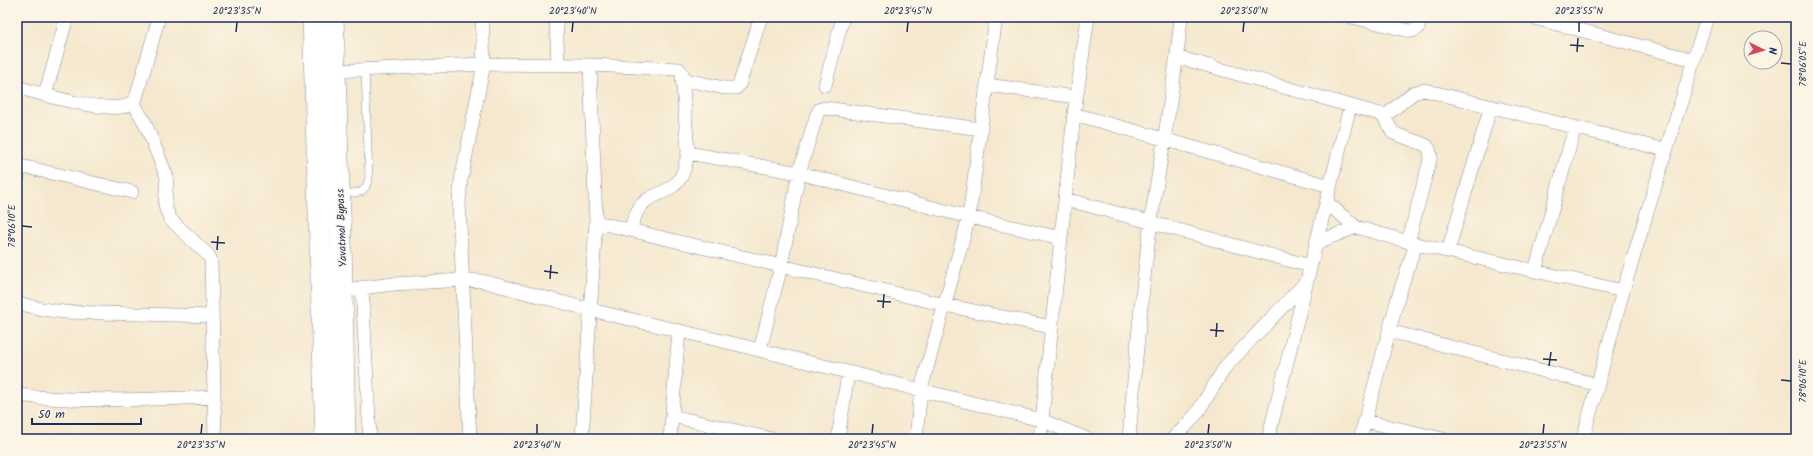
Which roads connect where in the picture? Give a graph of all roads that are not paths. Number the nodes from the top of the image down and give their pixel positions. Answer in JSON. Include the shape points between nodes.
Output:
{"nodes":[{"id":1,"x":67,"y":17,"type":"edge"},
{"id":2,"x":159,"y":17,"type":"edge"},
{"id":3,"x":313,"y":17,"type":"edge"},
{"id":4,"x":332,"y":17,"type":"edge"},
{"id":5,"x":482,"y":17,"type":"edge"},
{"id":6,"x":556,"y":17,"type":"edge"},
{"id":7,"x":760,"y":17,"type":"edge"},
{"id":8,"x":843,"y":17,"type":"edge"},
{"id":9,"x":996,"y":17,"type":"edge"},
{"id":10,"x":1088,"y":17,"type":"edge"},
{"id":11,"x":1181,"y":17,"type":"edge"},
{"id":12,"x":1352,"y":17,"type":"edge"},
{"id":13,"x":1422,"y":17,"type":"edge"},
{"id":14,"x":1707,"y":17,"type":"edge"},
{"id":15,"x":1536,"y":18,"type":"edge"},
{"id":16,"x":1369,"y":19,"type":"edge"},
{"id":17,"x":1177,"y":57,"type":"junction"},
{"id":18,"x":1694,"y":60,"type":"junction"},
{"id":19,"x":484,"y":64,"type":"junction"},
{"id":20,"x":558,"y":64,"type":"junction"},
{"id":21,"x":590,"y":64,"type":"junction"},
{"id":22,"x":365,"y":69,"type":"junction"},
{"id":23,"x":335,"y":71,"type":"junction"},
{"id":24,"x":682,"y":79,"type":"junction"},
{"id":25,"x":825,"y":85,"type":"dead end"},
{"id":26,"x":987,"y":85,"type":"junction"},
{"id":27,"x":17,"y":88,"type":"edge"},
{"id":28,"x":45,"y":95,"type":"junction"},
{"id":29,"x":1076,"y":97,"type":"junction"},
{"id":30,"x":133,"y":102,"type":"junction"},
{"id":31,"x":1350,"y":106,"type":"junction"},
{"id":32,"x":1491,"y":106,"type":"junction"},
{"id":33,"x":1074,"y":114,"type":"junction"},
{"id":34,"x":1384,"y":117,"type":"junction"},
{"id":35,"x":1575,"y":127,"type":"junction"},
{"id":36,"x":981,"y":129,"type":"junction"},
{"id":37,"x":1165,"y":138,"type":"junction"},
{"id":38,"x":1666,"y":150,"type":"junction"},
{"id":39,"x":688,"y":153,"type":"junction"},
{"id":40,"x":19,"y":166,"type":"edge"},
{"id":41,"x":799,"y":173,"type":"junction"},
{"id":42,"x":17,"y":180,"type":"edge"},
{"id":43,"x":1330,"y":186,"type":"junction"},
{"id":44,"x":132,"y":192,"type":"dead end"},
{"id":45,"x":340,"y":194,"type":"junction"},
{"id":46,"x":1065,"y":199,"type":"junction"},
{"id":47,"x":1326,"y":202,"type":"junction"},
{"id":48,"x":969,"y":217,"type":"junction"},
{"id":49,"x":596,"y":222,"type":"junction"},
{"id":50,"x":1151,"y":222,"type":"junction"},
{"id":51,"x":1356,"y":227,"type":"junction"},
{"id":52,"x":630,"y":230,"type":"junction"},
{"id":53,"x":1061,"y":238,"type":"junction"},
{"id":54,"x":1316,"y":243,"type":"junction"},
{"id":55,"x":1412,"y":243,"type":"junction"},
{"id":56,"x":1448,"y":251,"type":"junction"},
{"id":57,"x":781,"y":266,"type":"junction"},
{"id":58,"x":1310,"y":266,"type":"junction"},
{"id":59,"x":1535,"y":271,"type":"junction"},
{"id":60,"x":463,"y":280,"type":"junction"},
{"id":61,"x":1306,"y":282,"type":"junction"},
{"id":62,"x":352,"y":288,"type":"junction"},
{"id":63,"x":1623,"y":291,"type":"junction"},
{"id":64,"x":321,"y":293,"type":"junction"},
{"id":65,"x":17,"y":303,"type":"edge"},
{"id":66,"x":945,"y":305,"type":"junction"},
{"id":67,"x":591,"y":310,"type":"junction"},
{"id":68,"x":212,"y":316,"type":"junction"},
{"id":69,"x":1051,"y":328,"type":"junction"},
{"id":70,"x":679,"y":331,"type":"junction"},
{"id":71,"x":1389,"y":331,"type":"junction"},
{"id":72,"x":760,"y":350,"type":"junction"},
{"id":73,"x":848,"y":373,"type":"junction"},
{"id":74,"x":1598,"y":385,"type":"junction"},
{"id":75,"x":921,"y":389,"type":"junction"},
{"id":76,"x":17,"y":395,"type":"edge"},
{"id":77,"x":213,"y":397,"type":"junction"},
{"id":78,"x":672,"y":416,"type":"junction"},
{"id":79,"x":1041,"y":420,"type":"junction"},
{"id":80,"x":1365,"y":420,"type":"junction"},
{"id":81,"x":215,"y":439,"type":"edge"},
{"id":82,"x":326,"y":439,"type":"edge"},
{"id":83,"x":345,"y":439,"type":"edge"},
{"id":84,"x":370,"y":439,"type":"edge"},
{"id":85,"x":470,"y":439,"type":"edge"},
{"id":86,"x":582,"y":439,"type":"edge"},
{"id":87,"x":670,"y":439,"type":"edge"},
{"id":88,"x":772,"y":439,"type":"edge"},
{"id":89,"x":838,"y":439,"type":"edge"},
{"id":90,"x":916,"y":439,"type":"edge"},
{"id":91,"x":1040,"y":439,"type":"edge"},
{"id":92,"x":1088,"y":439,"type":"edge"},
{"id":93,"x":1129,"y":439,"type":"edge"},
{"id":94,"x":1172,"y":439,"type":"edge"},
{"id":95,"x":1268,"y":439,"type":"edge"},
{"id":96,"x":1360,"y":439,"type":"edge"},
{"id":97,"x":1443,"y":439,"type":"edge"},
{"id":98,"x":1583,"y":439,"type":"edge"}],
"edges":[{"from":1,"to":28,"type":"street"},
{"from":2,"to":30,"type":"street"},
{"from":3,"to":64,"type":"main road","name":"Yavatmal Bypass"},
{"from":4,"to":23,"type":"main road","name":"Yavatmal Bypass"},
{"from":5,"to":19,"type":"street"},
{"from":6,"to":20,"type":"street"},
{"from":7,"to":24,"type":"street","via":[[736,88]]},
{"from":8,"to":25,"type":"street"},
{"from":9,"to":26,"type":"street"},
{"from":10,"to":29,"type":"street"},
{"from":11,"to":17,"type":"street"},
{"from":12,"to":16,"type":"street"},
{"from":13,"to":16,"type":"street","via":[[1415,31]]},
{"from":14,"to":18,"type":"street"},
{"from":15,"to":18,"type":"street"},
{"from":17,"to":31,"type":"street"},
{"from":17,"to":37,"type":"street"},
{"from":18,"to":38,"type":"street"},
{"from":19,"to":20,"type":"street"},
{"from":19,"to":22,"type":"street"},
{"from":19,"to":60,"type":"street","via":[[461,180],[459,202]]},
{"from":20,"to":21,"type":"street"},
{"from":21,"to":24,"type":"street","via":[[674,68],[680,69]]},
{"from":21,"to":49,"type":"street"},
{"from":22,"to":23,"type":"street"},
{"from":22,"to":45,"type":"lane","via":[[369,178],[361,192]]},
{"from":23,"to":45,"type":"main road","name":"Yavatmal Bypass"},
{"from":24,"to":39,"type":"street"},
{"from":26,"to":29,"type":"street"},
{"from":26,"to":36,"type":"street"},
{"from":27,"to":28,"type":"street"},
{"from":28,"to":30,"type":"street","via":[[89,105],[122,107]]},
{"from":29,"to":33,"type":"street"},
{"from":30,"to":68,"type":"street","via":[[143,118],[167,177],[166,213],[211,260]]},
{"from":31,"to":34,"type":"street"},
{"from":31,"to":43,"type":"street"},
{"from":32,"to":34,"type":"street","via":[[1419,90]]},
{"from":32,"to":35,"type":"street"},
{"from":32,"to":56,"type":"street"},
{"from":33,"to":37,"type":"street"},
{"from":33,"to":46,"type":"street"},
{"from":34,"to":55,"type":"street","via":[[1393,133],[1426,145],[1431,156]]},
{"from":35,"to":38,"type":"street"},
{"from":35,"to":59,"type":"street"},
{"from":36,"to":41,"type":"street","via":[[820,109]]},
{"from":36,"to":48,"type":"street"},
{"from":37,"to":43,"type":"street"},
{"from":37,"to":50,"type":"street"},
{"from":38,"to":63,"type":"street"},
{"from":39,"to":41,"type":"street"},
{"from":39,"to":52,"type":"street","via":[[681,178],[675,185],[642,205]]},
{"from":40,"to":42,"type":"street"},
{"from":40,"to":44,"type":"street"},
{"from":41,"to":48,"type":"street"},
{"from":41,"to":57,"type":"street"},
{"from":43,"to":47,"type":"street"},
{"from":45,"to":62,"type":"main road","name":"Yavatmal Bypass"},
{"from":46,"to":50,"type":"street"},
{"from":46,"to":53,"type":"street"},
{"from":47,"to":51,"type":"street"},
{"from":47,"to":54,"type":"street"},
{"from":48,"to":53,"type":"street"},
{"from":48,"to":66,"type":"street"},
{"from":49,"to":52,"type":"street"},
{"from":49,"to":67,"type":"street"},
{"from":50,"to":58,"type":"street"},
{"from":50,"to":93,"type":"street","via":[[1136,350]]},
{"from":51,"to":54,"type":"street"},
{"from":51,"to":55,"type":"street"},
{"from":52,"to":57,"type":"street"},
{"from":53,"to":69,"type":"street"},
{"from":54,"to":58,"type":"street"},
{"from":55,"to":56,"type":"street"},
{"from":55,"to":71,"type":"street"},
{"from":56,"to":59,"type":"street"},
{"from":57,"to":66,"type":"street"},
{"from":57,"to":72,"type":"street"},
{"from":58,"to":61,"type":"street"},
{"from":59,"to":63,"type":"street"},
{"from":60,"to":62,"type":"street"},
{"from":60,"to":67,"type":"street","via":[[482,281]]},
{"from":60,"to":85,"type":"street"},
{"from":61,"to":94,"type":"street","via":[[1226,366],[1196,413]]},
{"from":61,"to":95,"type":"street"},
{"from":62,"to":64,"type":"street"},
{"from":62,"to":83,"type":"main road","name":"Yavatmal Bypass"},
{"from":62,"to":84,"type":"street"},
{"from":63,"to":74,"type":"street"},
{"from":64,"to":82,"type":"main road","name":"Yavatmal Bypass"},
{"from":65,"to":68,"type":"street","via":[[64,312]]},
{"from":66,"to":69,"type":"street"},
{"from":66,"to":75,"type":"street"},
{"from":67,"to":70,"type":"street"},
{"from":67,"to":86,"type":"street"},
{"from":68,"to":77,"type":"street"},
{"from":69,"to":79,"type":"street"},
{"from":70,"to":72,"type":"street"},
{"from":70,"to":78,"type":"street"},
{"from":71,"to":74,"type":"street"},
{"from":71,"to":80,"type":"street"},
{"from":72,"to":73,"type":"street"},
{"from":73,"to":75,"type":"street"},
{"from":73,"to":89,"type":"street"},
{"from":74,"to":98,"type":"street"},
{"from":75,"to":79,"type":"street"},
{"from":75,"to":90,"type":"street"},
{"from":76,"to":77,"type":"street","via":[[93,400]]},
{"from":77,"to":81,"type":"street"},
{"from":78,"to":87,"type":"street"},
{"from":78,"to":88,"type":"street"},
{"from":79,"to":91,"type":"street"},
{"from":79,"to":92,"type":"street"},
{"from":80,"to":96,"type":"street"},
{"from":80,"to":97,"type":"street"}]}
